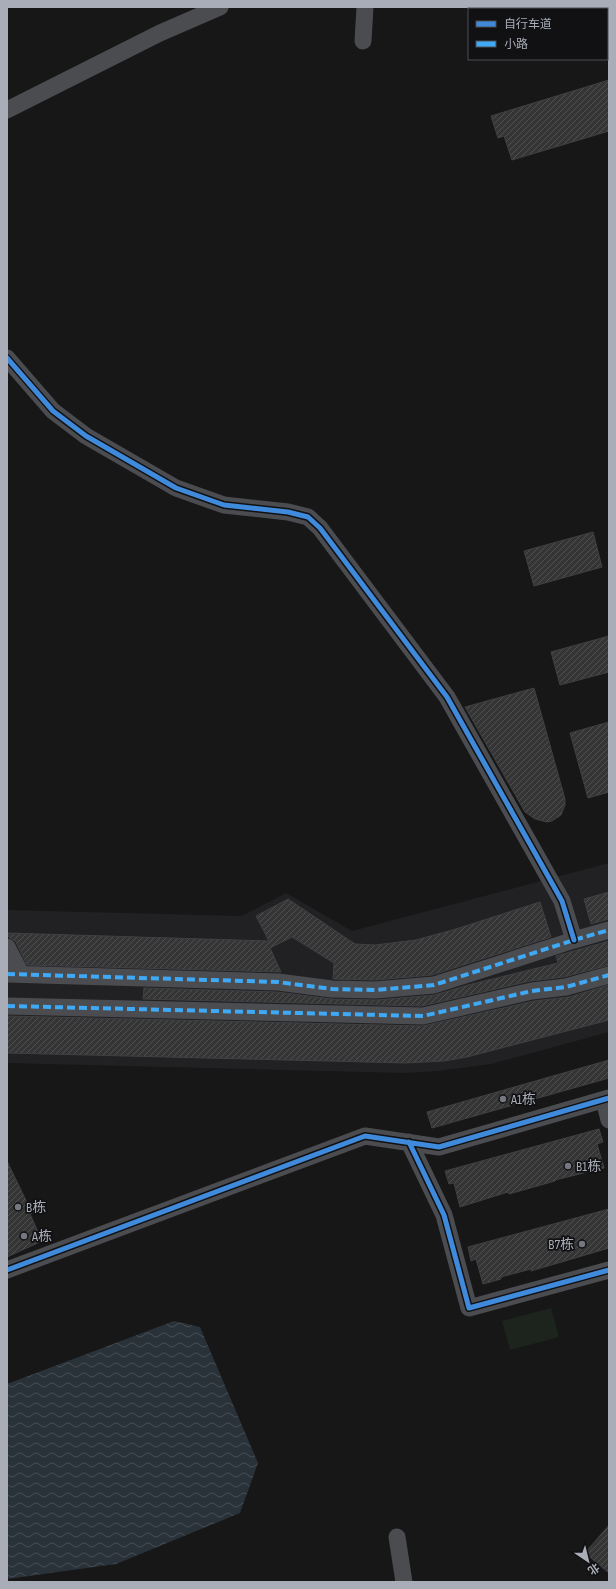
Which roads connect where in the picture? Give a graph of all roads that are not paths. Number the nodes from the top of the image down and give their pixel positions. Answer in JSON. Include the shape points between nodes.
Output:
{"nodes":[{"id":1,"x":220,"y":7,"type":"edge"},
{"id":2,"x":365,"y":7,"type":"edge"},
{"id":3,"x":363,"y":42,"type":"dead end"},
{"id":4,"x":7,"y":110,"type":"edge"},
{"id":5,"x":7,"y":358,"type":"edge"},
{"id":6,"x":609,"y":930,"type":"edge"},
{"id":7,"x":574,"y":940,"type":"junction"},
{"id":8,"x":7,"y":947,"type":"edge"},
{"id":9,"x":14,"y":974,"type":"edge"},
{"id":10,"x":609,"y":975,"type":"edge"},
{"id":11,"x":7,"y":1006,"type":"edge"},
{"id":12,"x":606,"y":1099,"type":"edge"},
{"id":13,"x":609,"y":1120,"type":"edge"},
{"id":14,"x":409,"y":1142,"type":"junction"},
{"id":15,"x":7,"y":1270,"type":"edge"},
{"id":16,"x":609,"y":1270,"type":"edge"},
{"id":17,"x":397,"y":1537,"type":"dead end"},
{"id":18,"x":404,"y":1582,"type":"edge"}],
"edges":[{"from":1,"to":4,"type":"street","via":[[160,32]]},
{"from":2,"to":3,"type":"street"},
{"from":5,"to":7,"type":"street","via":[[53,411],[86,436],[176,488],[224,505],[288,512],[308,517],[320,528],[447,698],[562,901]]},
{"from":6,"to":7,"type":"street"},
{"from":7,"to":9,"type":"street","via":[[434,984],[376,990],[332,989],[278,982]]},
{"from":8,"to":9,"type":"street"},
{"from":10,"to":11,"type":"street","via":[[566,987],[532,991],[423,1016]]},
{"from":12,"to":13,"type":"street"},
{"from":12,"to":14,"type":"street","via":[[439,1147]]},
{"from":14,"to":15,"type":"street","via":[[365,1136]]},
{"from":14,"to":16,"type":"street","via":[[444,1215],[469,1308]]},
{"from":17,"to":18,"type":"street"}]}
